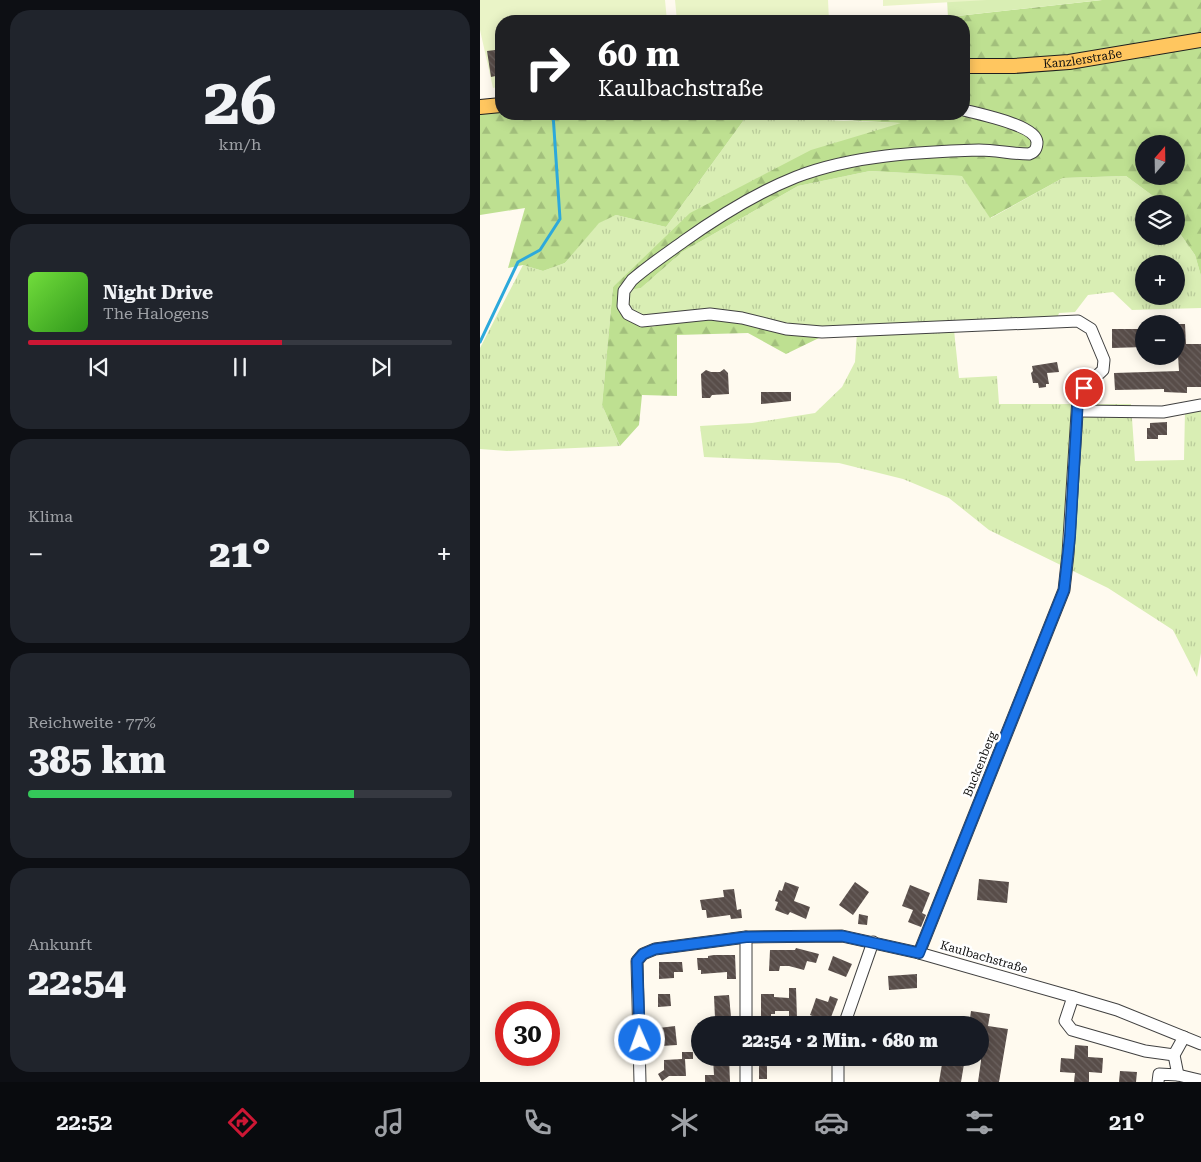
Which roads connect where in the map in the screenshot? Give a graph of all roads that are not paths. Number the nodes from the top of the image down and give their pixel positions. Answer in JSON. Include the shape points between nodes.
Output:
{"nodes":[{"id":1,"x":1201,"y":40,"type":"edge"},
{"id":2,"x":970,"y":66,"type":"edge"},
{"id":3,"x":495,"y":106,"type":"edge"},
{"id":4,"x":480,"y":107,"type":"edge"},
{"id":5,"x":970,"y":112,"type":"edge"},
{"id":6,"x":1201,"y":405,"type":"edge"},
{"id":7,"x":1079,"y":411,"type":"junction"},
{"id":8,"x":746,"y":937,"type":"junction"},
{"id":9,"x":874,"y":942,"type":"junction"},
{"id":10,"x":919,"y":953,"type":"junction"},
{"id":11,"x":1073,"y":997,"type":"junction"},
{"id":12,"x":746,"y":1016,"type":"edge"},
{"id":13,"x":847,"y":1016,"type":"edge"},
{"id":14,"x":1184,"y":1037,"type":"junction"},
{"id":15,"x":1201,"y":1044,"type":"edge"},
{"id":16,"x":1174,"y":1055,"type":"junction"},
{"id":17,"x":746,"y":1066,"type":"edge"},
{"id":18,"x":839,"y":1066,"type":"edge"},
{"id":19,"x":1178,"y":1075,"type":"junction"},
{"id":20,"x":841,"y":1080,"type":"edge"},
{"id":21,"x":1199,"y":1080,"type":"dead end"},
{"id":22,"x":640,"y":1082,"type":"edge"},
{"id":23,"x":746,"y":1082,"type":"edge"},
{"id":24,"x":1158,"y":1082,"type":"edge"}],
"edges":[{"from":1,"to":2,"type":"main road","name":"Kanzlerstraße","via":[[1069,62]]},
{"from":3,"to":4,"type":"main road"},
{"from":5,"to":7,"type":"street","name":"Buckenberg","via":[[1022,128],[1036,138],[1037,148],[1029,154],[982,150],[881,157],[796,177],[728,211],[640,272],[624,291],[623,306],[628,314],[642,320],[718,314],[822,332],[1078,321],[1091,330],[1104,360],[1103,370],[1078,398]]},
{"from":6,"to":7,"type":"street","via":[[1163,412]]},
{"from":7,"to":10,"type":"street","name":"Buckenberg","via":[[1065,584]]},
{"from":8,"to":9,"type":"street","name":"Kaulbachstraße","via":[[842,936]]},
{"from":8,"to":12,"type":"street"},
{"from":8,"to":22,"type":"street","name":"Kaulbachstraße","via":[[655,949],[637,961]]},
{"from":9,"to":10,"type":"street","name":"Kaulbachstraße"},
{"from":9,"to":13,"type":"street"},
{"from":10,"to":11,"type":"street","name":"Kaulbachstraße"},
{"from":11,"to":14,"type":"street","name":"Kaulbachstraße","via":[[1117,1010]]},
{"from":11,"to":16,"type":"street","via":[[1065,1021],[1072,1030],[1145,1051]]},
{"from":14,"to":15,"type":"street","name":"Kaulbachstraße"},
{"from":14,"to":16,"type":"street"},
{"from":16,"to":19,"type":"street"},
{"from":17,"to":23,"type":"street"},
{"from":18,"to":20,"type":"street"},
{"from":19,"to":21,"type":"street"},
{"from":19,"to":24,"type":"street","via":[[1159,1074]]}]}
